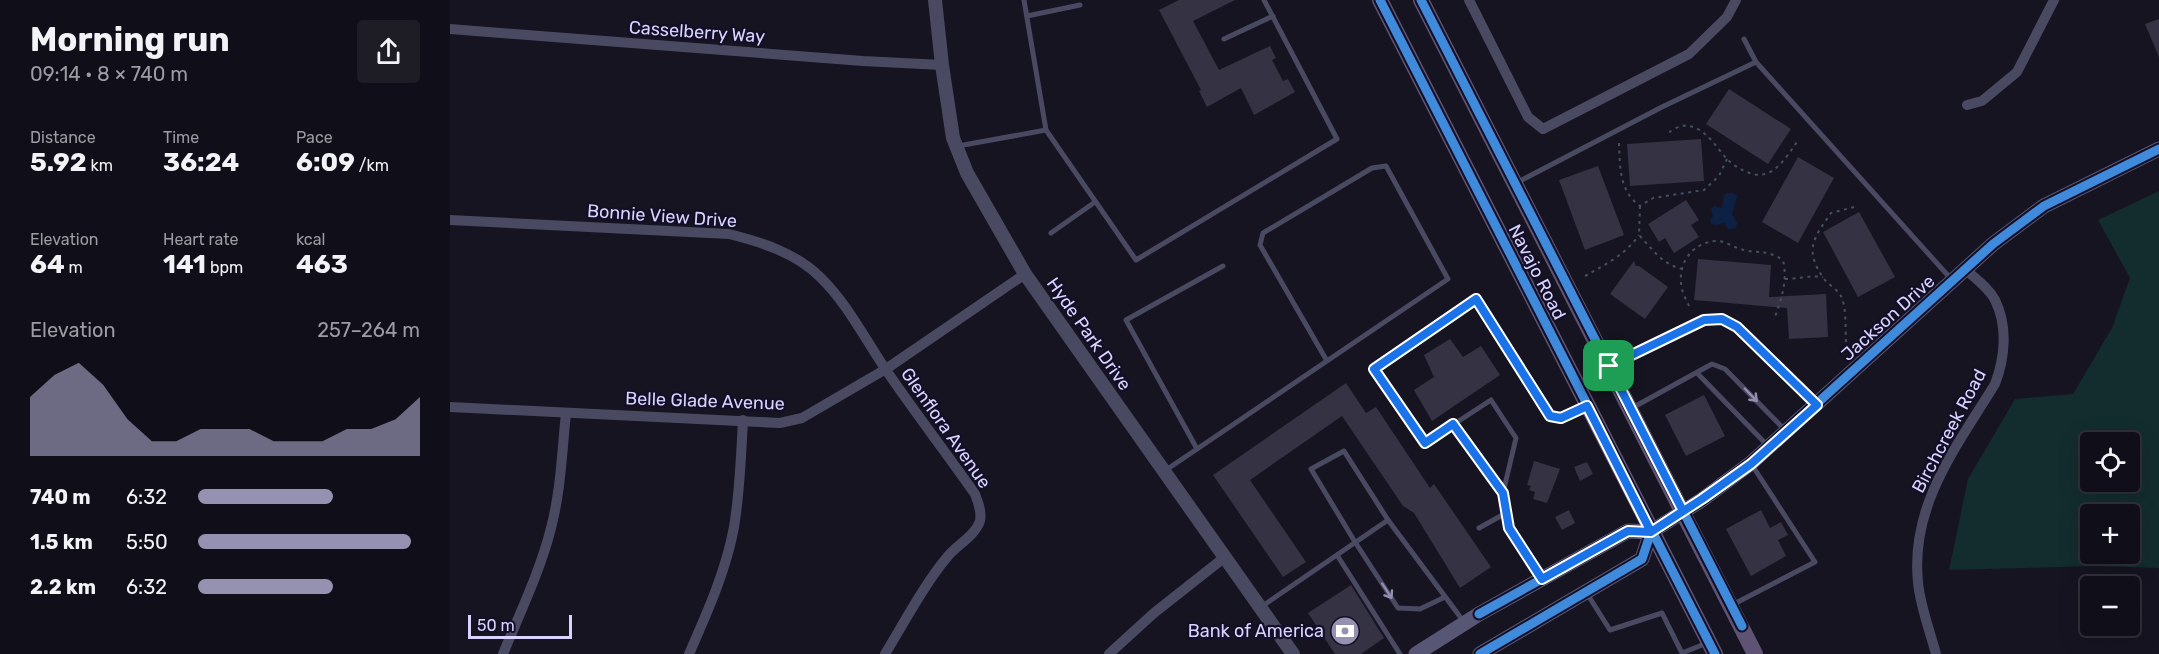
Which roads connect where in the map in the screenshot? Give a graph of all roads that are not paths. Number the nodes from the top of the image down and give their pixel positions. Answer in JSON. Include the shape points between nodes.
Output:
{"nodes":[{"id":1,"x":935,"y":0,"type":"edge"},
{"id":2,"x":1024,"y":0,"type":"edge"},
{"id":3,"x":1264,"y":0,"type":"edge"},
{"id":4,"x":1380,"y":0,"type":"edge"},
{"id":5,"x":1421,"y":0,"type":"edge"},
{"id":6,"x":1736,"y":0,"type":"edge"},
{"id":7,"x":2054,"y":0,"type":"edge"},
{"id":8,"x":1472,"y":1,"type":"edge"},
{"id":9,"x":1080,"y":4,"type":"dead end"},
{"id":10,"x":1026,"y":16,"type":"junction"},
{"id":11,"x":1273,"y":16,"type":"junction"},
{"id":12,"x":450,"y":29,"type":"edge"},
{"id":13,"x":1224,"y":39,"type":"dead end"},
{"id":14,"x":1744,"y":39,"type":"dead end"},
{"id":15,"x":1756,"y":62,"type":"junction"},
{"id":16,"x":942,"y":65,"type":"junction"},
{"id":17,"x":1967,"y":105,"type":"dead end"},
{"id":18,"x":1046,"y":130,"type":"junction"},
{"id":19,"x":957,"y":146,"type":"junction"},
{"id":20,"x":2159,"y":149,"type":"edge"},
{"id":21,"x":1516,"y":183,"type":"junction"},
{"id":22,"x":1095,"y":202,"type":"junction"},
{"id":23,"x":450,"y":220,"type":"edge"},
{"id":24,"x":1051,"y":233,"type":"dead end"},
{"id":25,"x":1223,"y":266,"type":"dead end"},
{"id":26,"x":1966,"y":270,"type":"junction"},
{"id":27,"x":1025,"y":274,"type":"junction"},
{"id":28,"x":1953,"y":281,"type":"junction"},
{"id":29,"x":1327,"y":361,"type":"junction"},
{"id":30,"x":1609,"y":366,"type":"junction"},
{"id":31,"x":886,"y":369,"type":"junction"},
{"id":32,"x":1696,"y":373,"type":"junction"},
{"id":33,"x":1817,"y":405,"type":"junction"},
{"id":34,"x":1587,"y":406,"type":"junction"},
{"id":35,"x":450,"y":407,"type":"edge"},
{"id":36,"x":1630,"y":408,"type":"junction"},
{"id":37,"x":566,"y":413,"type":"junction"},
{"id":38,"x":743,"y":420,"type":"junction"},
{"id":39,"x":1453,"y":424,"type":"junction"},
{"id":40,"x":1787,"y":432,"type":"junction"},
{"id":41,"x":1770,"y":448,"type":"junction"},
{"id":42,"x":1197,"y":449,"type":"junction"},
{"id":43,"x":1751,"y":464,"type":"junction"},
{"id":44,"x":1164,"y":471,"type":"junction"},
{"id":45,"x":1503,"y":493,"type":"junction"},
{"id":46,"x":1683,"y":511,"type":"junction"},
{"id":47,"x":1506,"y":513,"type":"junction"},
{"id":48,"x":1388,"y":520,"type":"junction"},
{"id":49,"x":1479,"y":528,"type":"dead end"},
{"id":50,"x":1651,"y":532,"type":"junction"},
{"id":51,"x":1355,"y":542,"type":"junction"},
{"id":52,"x":1337,"y":555,"type":"junction"},
{"id":53,"x":1225,"y":557,"type":"junction"},
{"id":54,"x":1542,"y":579,"type":"junction"},
{"id":55,"x":1585,"y":591,"type":"junction"},
{"id":56,"x":1445,"y":597,"type":"junction"},
{"id":57,"x":1732,"y":605,"type":"junction"},
{"id":58,"x":1260,"y":608,"type":"junction"},
{"id":59,"x":1466,"y":623,"type":"junction"},
{"id":60,"x":1711,"y":648,"type":"edge"},
{"id":61,"x":503,"y":654,"type":"edge"},
{"id":62,"x":689,"y":654,"type":"edge"},
{"id":63,"x":885,"y":654,"type":"edge"},
{"id":64,"x":1109,"y":654,"type":"edge"},
{"id":65,"x":1293,"y":654,"type":"edge"},
{"id":66,"x":1401,"y":654,"type":"edge"},
{"id":67,"x":1416,"y":654,"type":"edge"},
{"id":68,"x":1480,"y":654,"type":"edge"},
{"id":69,"x":1680,"y":654,"type":"edge"},
{"id":70,"x":1755,"y":654,"type":"edge"},
{"id":71,"x":1936,"y":654,"type":"edge"}],
"edges":[{"from":1,"to":16,"type":"street","name":"Hyde Park Drive"},
{"from":2,"to":10,"type":"lane"},
{"from":3,"to":11,"type":"lane"},
{"from":4,"to":34,"type":"main road","name":"Navajo Road"},
{"from":5,"to":21,"type":"main road","name":"Navajo Road"},
{"from":6,"to":8,"type":"street","via":[[1727,17],[1689,54],[1543,129],[1528,117]]},
{"from":7,"to":17,"type":"street","via":[[2017,72],[1982,101]]},
{"from":9,"to":10,"type":"lane"},
{"from":10,"to":18,"type":"lane"},
{"from":11,"to":13,"type":"lane"},
{"from":11,"to":22,"type":"lane","via":[[1337,139],[1136,260]]},
{"from":12,"to":16,"type":"street","name":"Casselberry Way"},
{"from":14,"to":15,"type":"lane"},
{"from":15,"to":21,"type":"lane"},
{"from":15,"to":28,"type":"lane"},
{"from":16,"to":19,"type":"street","name":"Hyde Park Drive"},
{"from":18,"to":19,"type":"lane"},
{"from":18,"to":22,"type":"lane"},
{"from":19,"to":27,"type":"street","name":"Hyde Park Drive","via":[[967,173]]},
{"from":20,"to":26,"type":"main road","name":"Jackson Drive","via":[[2044,206]]},
{"from":21,"to":30,"type":"main road","name":"Navajo Road"},
{"from":22,"to":24,"type":"lane"},
{"from":23,"to":31,"type":"street","name":"Bonnie View Drive","via":[[720,234],[752,240],[800,261],[820,276]]},
{"from":25,"to":42,"type":"lane","via":[[1126,320]]},
{"from":26,"to":28,"type":"main road","name":"Jackson Drive"},
{"from":26,"to":71,"type":"street","name":"Birchcreek Road","via":[[1995,300],[2004,347],[1995,384],[1937,479],[1924,516],[1918,585]]},
{"from":27,"to":31,"type":"street","name":"Belle Glade Avenue"},
{"from":27,"to":44,"type":"street","name":"Hyde Park Drive"},
{"from":28,"to":33,"type":"main road","name":"Jackson Drive"},
{"from":29,"to":29,"type":"lane","via":[[1448,279],[1386,166],[1372,168],[1263,233],[1260,245]]},
{"from":29,"to":42,"type":"lane"},
{"from":30,"to":33,"type":"lane","via":[[1704,320],[1722,319],[1737,327]]},
{"from":30,"to":36,"type":"main road","name":"Navajo Road"},
{"from":31,"to":38,"type":"street","name":"Belle Glade Avenue","via":[[802,418],[780,423]]},
{"from":31,"to":63,"type":"street","name":"Glenflora Avenue","via":[[975,494],[980,521],[937,570]]},
{"from":32,"to":36,"type":"lane"},
{"from":32,"to":40,"type":"lane","one_way":true,"via":[[1712,364],[1725,369]]},
{"from":32,"to":41,"type":"lane"},
{"from":33,"to":40,"type":"main road","name":"Jackson Drive"},
{"from":34,"to":39,"type":"lane","via":[[1561,418],[1550,416],[1476,299],[1374,369],[1425,443]]},
{"from":34,"to":50,"type":"main road","name":"Navajo Road"},
{"from":35,"to":37,"type":"street","name":"Belle Glade Avenue"},
{"from":36,"to":46,"type":"main road","name":"Navajo Road"},
{"from":37,"to":38,"type":"street","name":"Belle Glade Avenue"},
{"from":37,"to":61,"type":"street","via":[[559,492],[551,530]]},
{"from":38,"to":62,"type":"street","via":[[734,529],[718,587]]},
{"from":39,"to":45,"type":"lane"},
{"from":39,"to":45,"type":"lane","via":[[1491,400],[1516,438]]},
{"from":40,"to":41,"type":"main road","name":"Jackson Drive"},
{"from":41,"to":43,"type":"main road","name":"Jackson Drive"},
{"from":42,"to":44,"type":"lane"},
{"from":43,"to":46,"type":"main road","name":"Jackson Drive"},
{"from":43,"to":57,"type":"lane","via":[[1815,562]]},
{"from":44,"to":53,"type":"street","name":"Hyde Park Drive"},
{"from":45,"to":47,"type":"lane"},
{"from":46,"to":50,"type":"main road","name":"Jackson Drive"},
{"from":46,"to":57,"type":"main road","name":"Navajo Road"},
{"from":47,"to":49,"type":"lane"},
{"from":47,"to":54,"type":"lane","via":[[1509,528]]},
{"from":48,"to":51,"type":"lane"},
{"from":48,"to":51,"type":"lane","via":[[1344,451],[1311,469]]},
{"from":48,"to":56,"type":"lane"},
{"from":50,"to":54,"type":"main road","name":"Jackson Drive","via":[[1628,531]]},
{"from":50,"to":55,"type":"main road","via":[[1642,559]]},
{"from":50,"to":60,"type":"main road","name":"Navajo Road"},
{"from":51,"to":52,"type":"lane"},
{"from":51,"to":56,"type":"lane","one_way":true,"via":[[1398,608],[1420,609]]},
{"from":52,"to":58,"type":"lane"},
{"from":52,"to":66,"type":"lane"},
{"from":53,"to":58,"type":"street","name":"Hyde Park Drive"},
{"from":53,"to":64,"type":"street"},
{"from":54,"to":59,"type":"main road","name":"Jackson Drive"},
{"from":55,"to":68,"type":"main road"},
{"from":55,"to":69,"type":"lane","via":[[1610,630],[1662,613]]},
{"from":56,"to":59,"type":"lane"},
{"from":57,"to":70,"type":"main road","name":"Navajo Road"},
{"from":58,"to":65,"type":"street","name":"Hyde Park Drive"},
{"from":59,"to":67,"type":"main road","name":"Jackson Drive"},
{"from":60,"to":69,"type":"lane"}]}
